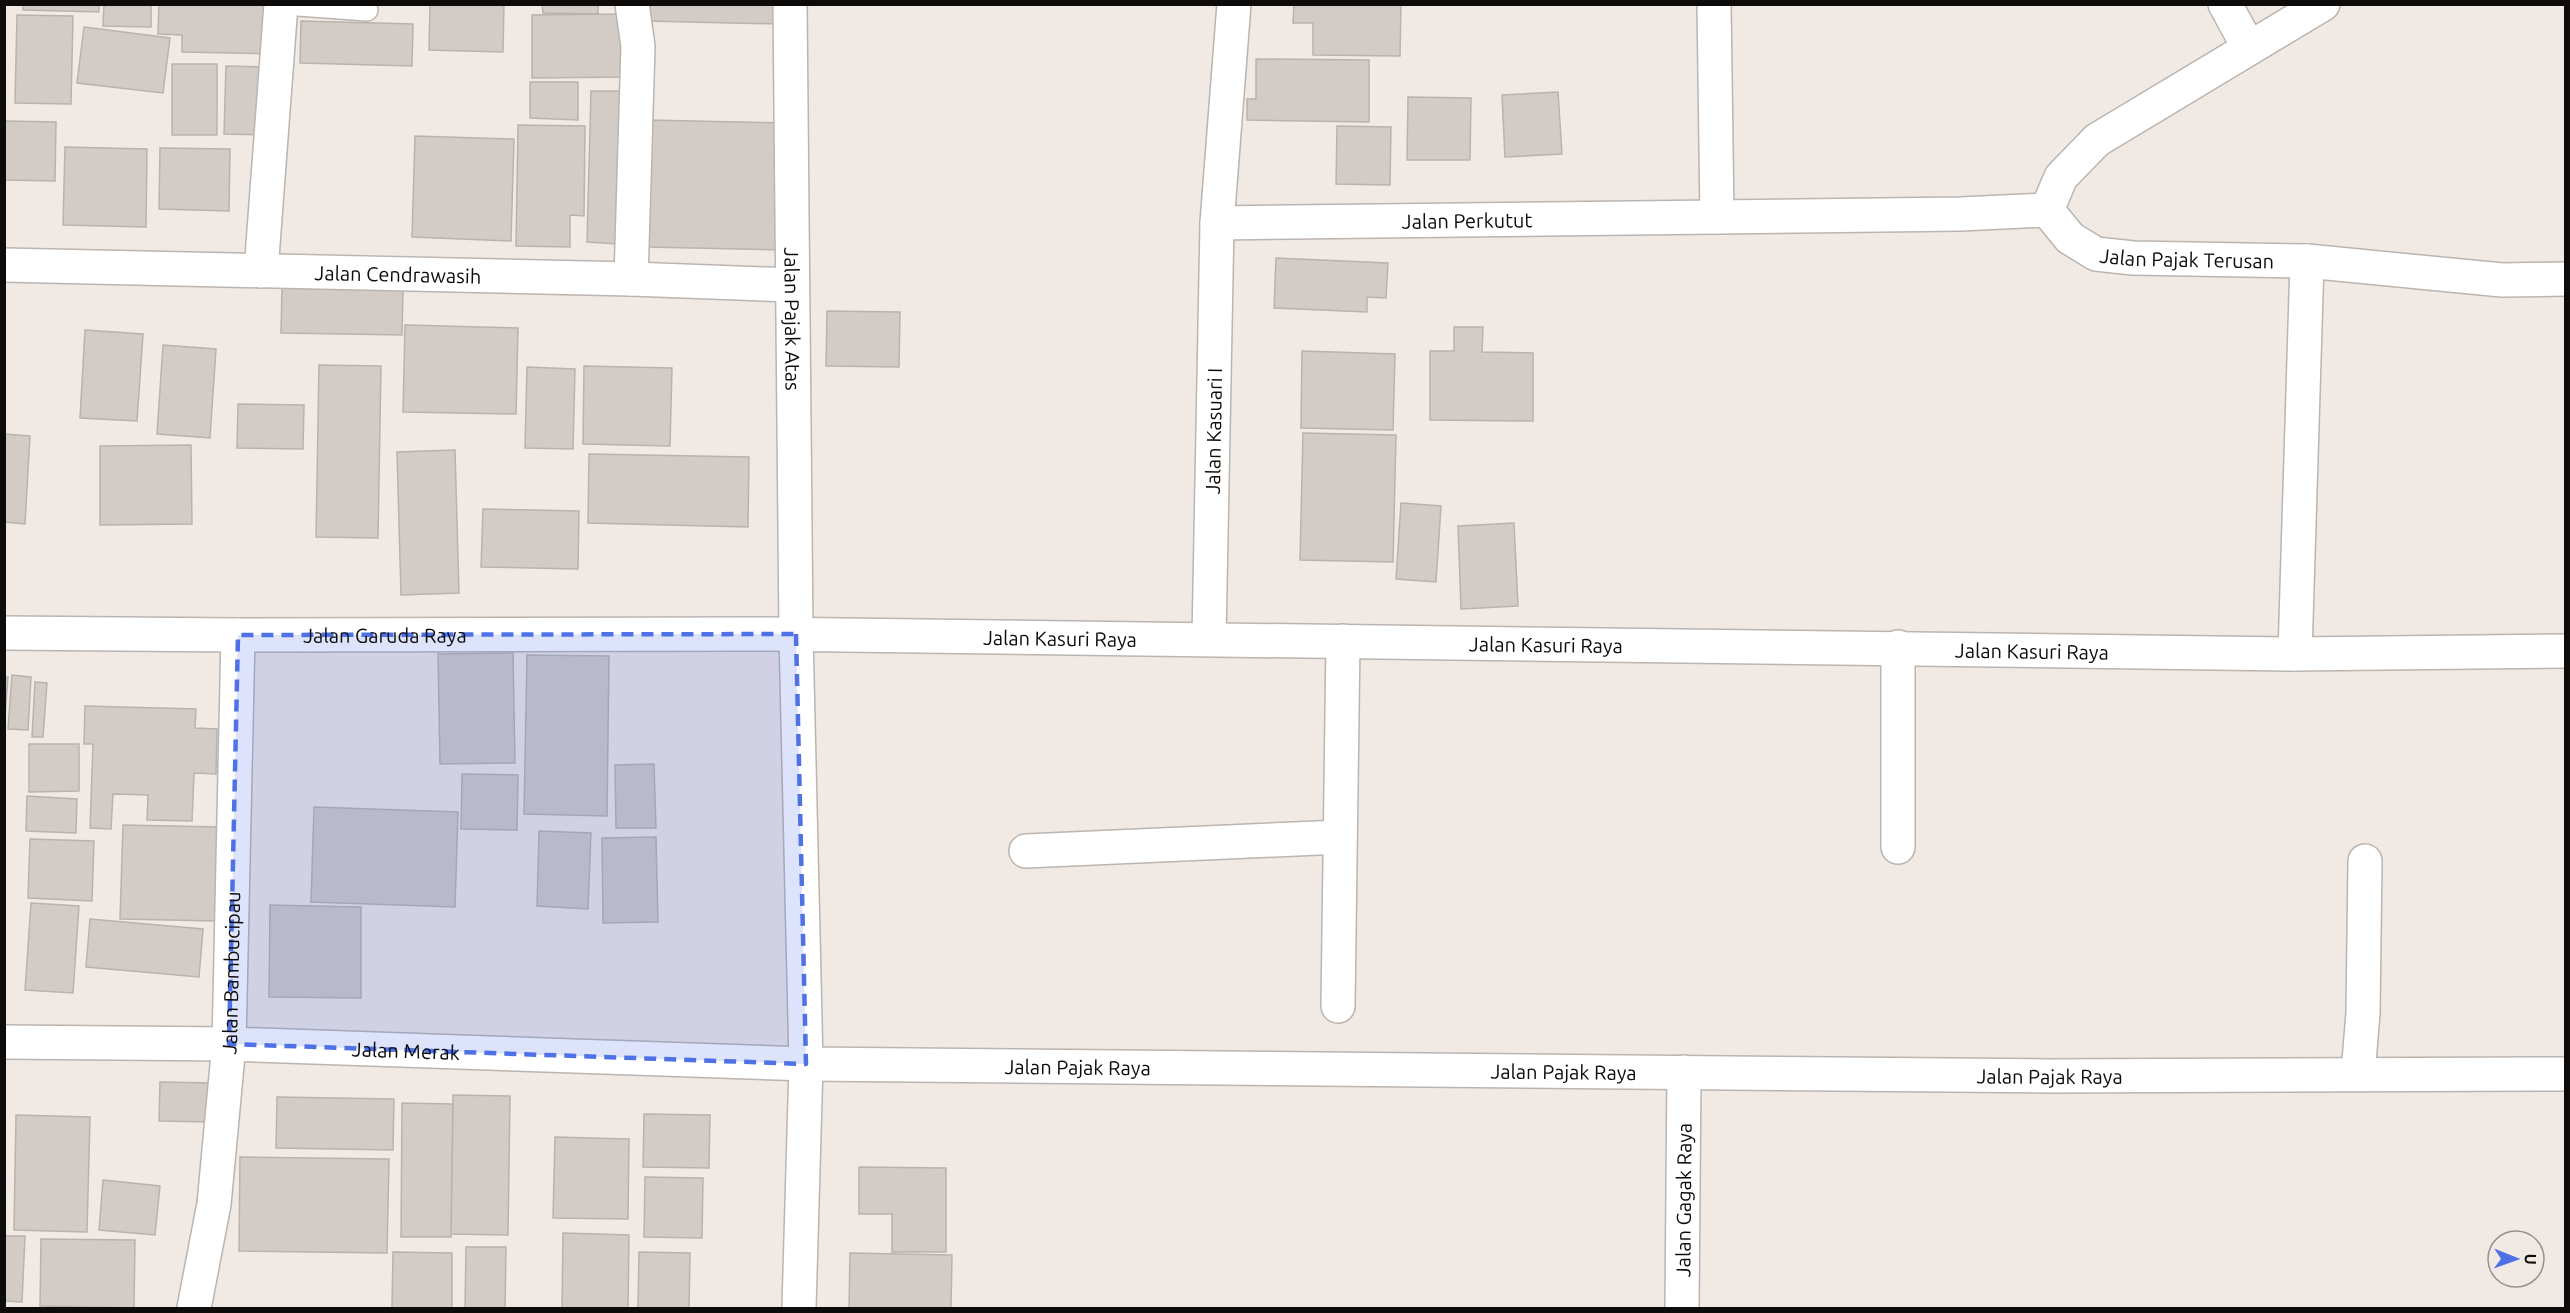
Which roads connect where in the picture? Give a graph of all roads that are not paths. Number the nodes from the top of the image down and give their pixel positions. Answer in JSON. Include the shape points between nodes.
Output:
{"nodes":[{"id":1,"x":282,"y":4,"type":"edge"},
{"id":2,"x":632,"y":4,"type":"edge"},
{"id":3,"x":790,"y":4,"type":"edge"},
{"id":4,"x":1234,"y":4,"type":"edge"},
{"id":5,"x":1714,"y":4,"type":"edge"},
{"id":6,"x":2225,"y":4,"type":"edge"},
{"id":7,"x":2323,"y":4,"type":"edge"},
{"id":8,"x":367,"y":10,"type":"dead end"},
{"id":9,"x":2249,"y":48,"type":"junction"},
{"id":10,"x":2047,"y":210,"type":"junction"},
{"id":11,"x":1717,"y":217,"type":"junction"},
{"id":12,"x":1217,"y":223,"type":"junction"},
{"id":13,"x":2307,"y":261,"type":"junction"},
{"id":14,"x":4,"y":265,"type":"edge"},
{"id":15,"x":261,"y":271,"type":"junction"},
{"id":16,"x":631,"y":279,"type":"junction"},
{"id":17,"x":2565,"y":279,"type":"edge"},
{"id":18,"x":792,"y":285,"type":"junction"},
{"id":19,"x":4,"y":633,"type":"edge"},
{"id":20,"x":781,"y":634,"type":"junction"},
{"id":21,"x":238,"y":635,"type":"junction"},
{"id":22,"x":1209,"y":639,"type":"junction"},
{"id":23,"x":1343,"y":641,"type":"junction"},
{"id":24,"x":1898,"y":647,"type":"junction"},
{"id":25,"x":2565,"y":651,"type":"edge"},
{"id":26,"x":2295,"y":654,"type":"junction"},
{"id":27,"x":1340,"y":837,"type":"junction"},
{"id":28,"x":1898,"y":847,"type":"dead end"},
{"id":29,"x":1026,"y":851,"type":"dead end"},
{"id":30,"x":2365,"y":861,"type":"dead end"},
{"id":31,"x":1338,"y":1006,"type":"dead end"},
{"id":32,"x":4,"y":1042,"type":"edge"},
{"id":33,"x":229,"y":1044,"type":"junction"},
{"id":34,"x":806,"y":1064,"type":"junction"},
{"id":35,"x":2358,"y":1074,"type":"junction"},
{"id":36,"x":2565,"y":1074,"type":"edge"},
{"id":37,"x":1684,"y":1082,"type":"junction"},
{"id":38,"x":194,"y":1308,"type":"edge"},
{"id":39,"x":799,"y":1308,"type":"edge"},
{"id":40,"x":1682,"y":1308,"type":"edge"}],
"edges":[{"from":1,"to":8,"type":"lane"},
{"from":1,"to":15,"type":"street"},
{"from":2,"to":16,"type":"street","via":[[638,46]]},
{"from":3,"to":18,"type":"street","name":"Jalan Pajak Atas"},
{"from":4,"to":12,"type":"street","name":"Jalan Kasuari I"},
{"from":5,"to":11,"type":"street"},
{"from":6,"to":9,"type":"street"},
{"from":7,"to":9,"type":"street"},
{"from":9,"to":10,"type":"street","via":[[2097,140],[2061,177]]},
{"from":10,"to":11,"type":"street"},
{"from":10,"to":13,"type":"street","name":"Jalan Pajak Terusan","via":[[2070,238],[2096,254]]},
{"from":11,"to":12,"type":"street","name":"Jalan Perkutut"},
{"from":12,"to":22,"type":"street","name":"Jalan Kasuari I"},
{"from":13,"to":17,"type":"street","name":"Jalan Pajak Terusan","via":[[2502,280]]},
{"from":13,"to":26,"type":"street"},
{"from":14,"to":15,"type":"street","name":"Jalan Cendrawasih"},
{"from":15,"to":16,"type":"street","name":"Jalan Cendrawasih"},
{"from":16,"to":18,"type":"street","name":"Jalan Cendrawasih"},
{"from":18,"to":20,"type":"street","name":"Jalan Pajak Atas"},
{"from":19,"to":21,"type":"street","name":"Jalan Garuda Raya"},
{"from":20,"to":21,"type":"street","name":"Jalan Garuda Raya"},
{"from":20,"to":22,"type":"street","name":"Jalan Kasuri Raya"},
{"from":20,"to":34,"type":"street","name":"Jalan Pajak Atas"},
{"from":21,"to":33,"type":"street","name":"Jalan Bambucipau"},
{"from":22,"to":23,"type":"street","name":"Jalan Kasuri Raya"},
{"from":23,"to":24,"type":"street","name":"Jalan Kasuri Raya"},
{"from":23,"to":27,"type":"street"},
{"from":24,"to":26,"type":"street","name":"Jalan Kasuri Raya"},
{"from":24,"to":28,"type":"street"},
{"from":25,"to":26,"type":"street","name":"Jalan Kasuri Raya"},
{"from":27,"to":29,"type":"street"},
{"from":27,"to":31,"type":"street"},
{"from":30,"to":35,"type":"street"},
{"from":32,"to":33,"type":"street","name":"Jalan Merak"},
{"from":33,"to":34,"type":"street","name":"Jalan Merak"},
{"from":33,"to":38,"type":"street","name":"Jalan Bambucipau","via":[[214,1204]]},
{"from":34,"to":37,"type":"street","name":"Jalan Pajak Raya"},
{"from":34,"to":39,"type":"street"},
{"from":35,"to":36,"type":"street","name":"Jalan Pajak Raya"},
{"from":35,"to":37,"type":"street","name":"Jalan Pajak Raya"},
{"from":37,"to":40,"type":"street","name":"Jalan Gagak Raya"}]}
